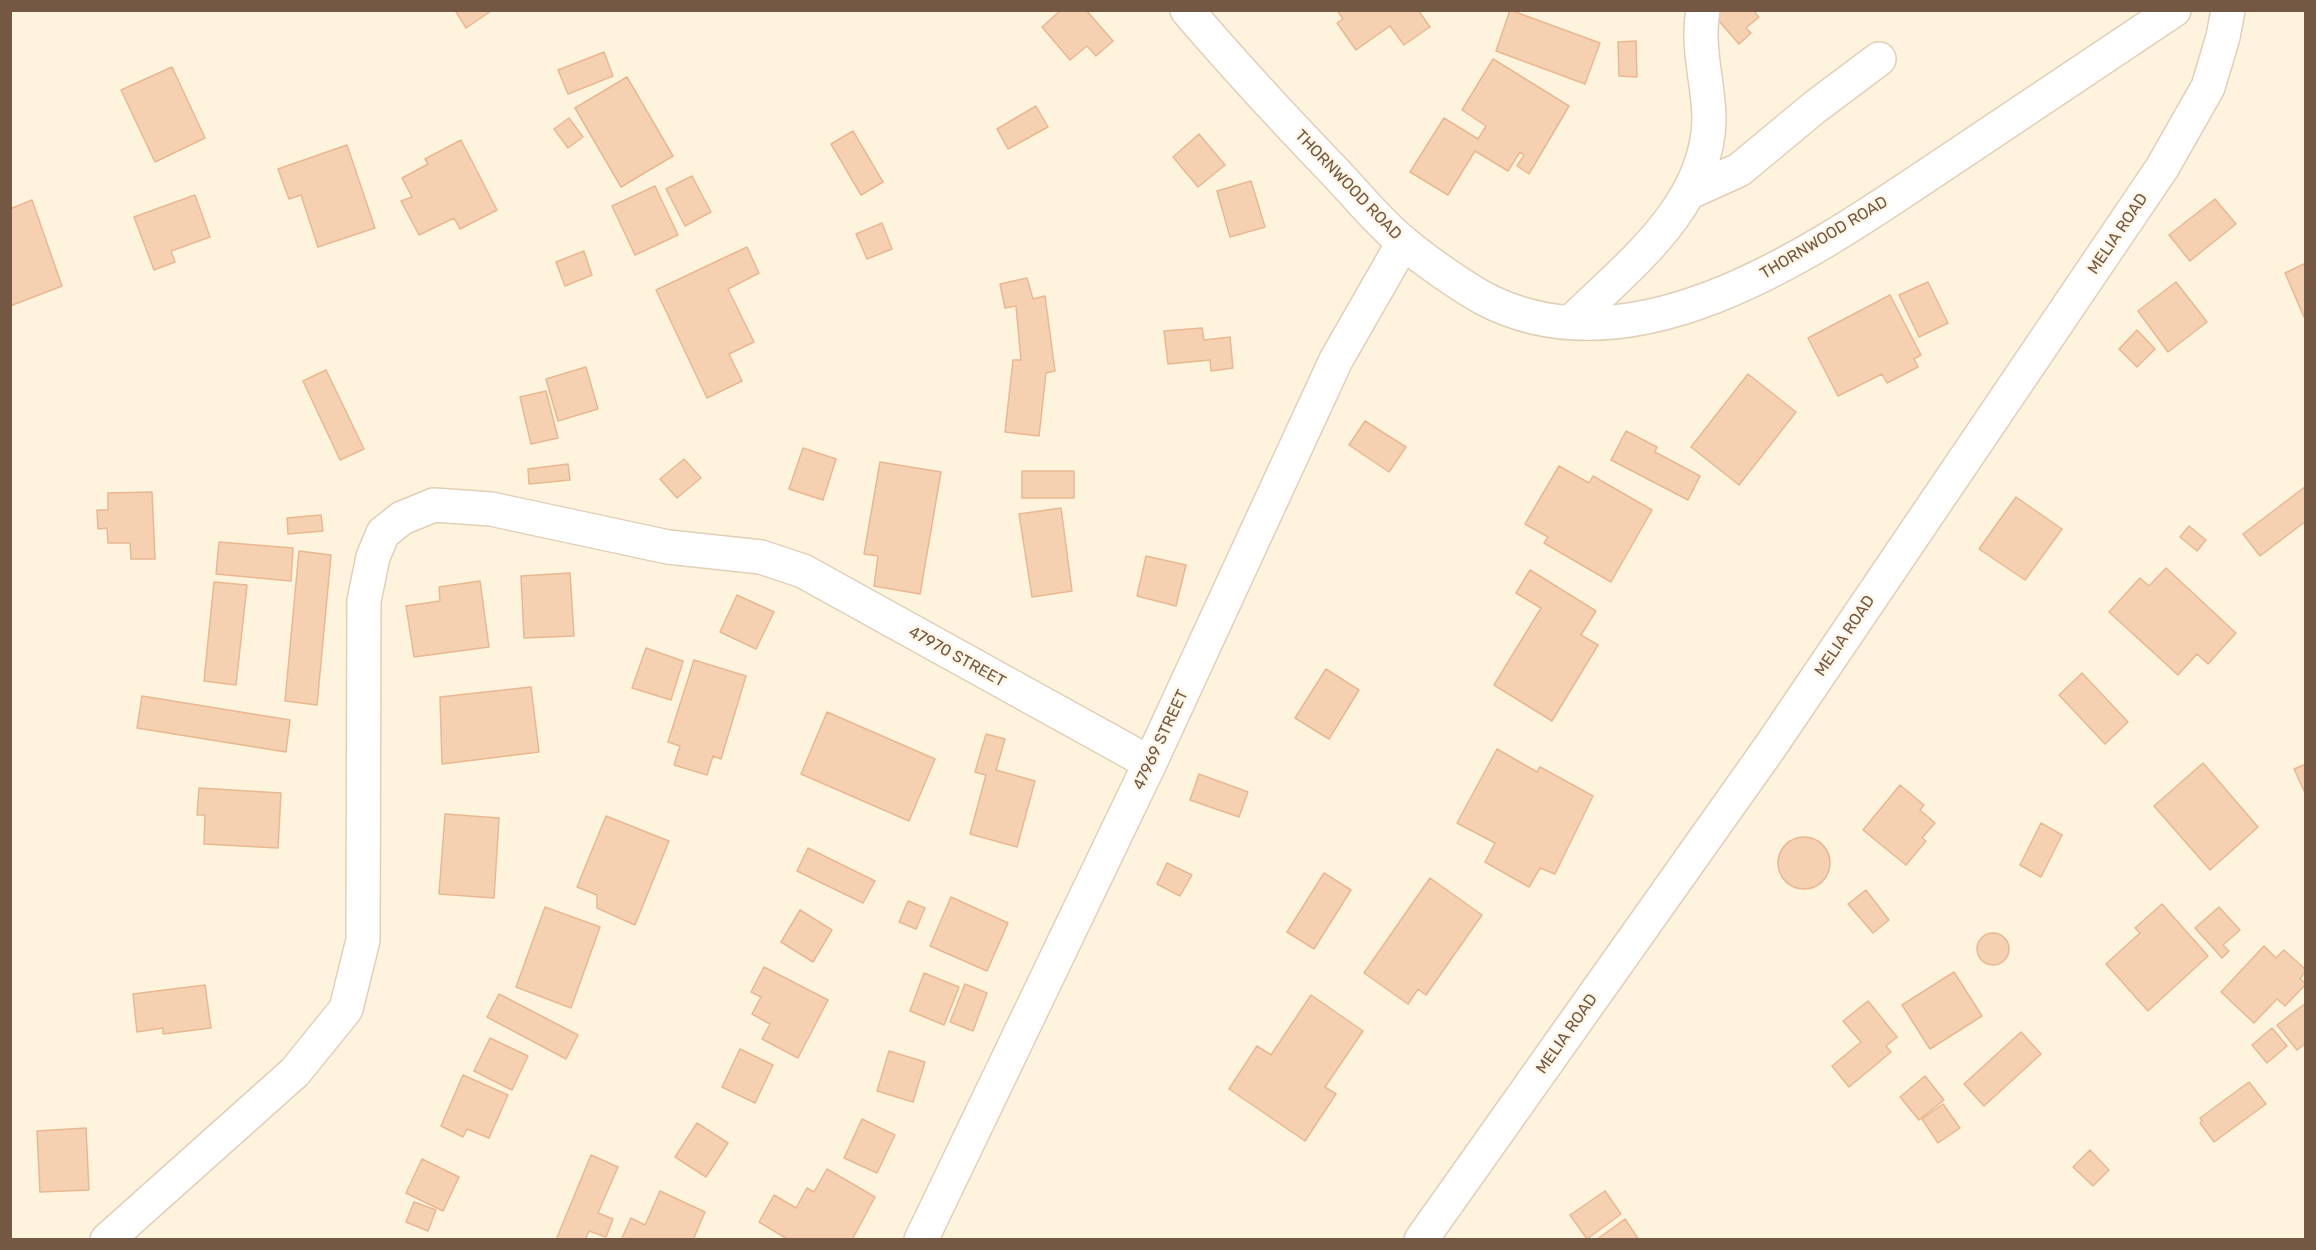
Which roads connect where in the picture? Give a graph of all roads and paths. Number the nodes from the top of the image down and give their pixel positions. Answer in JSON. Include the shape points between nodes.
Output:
{"nodes":[{"id":1,"x":1187,"y":10,"type":"edge"},
{"id":2,"x":1703,"y":10,"type":"edge"},
{"id":3,"x":2174,"y":10,"type":"edge"},
{"id":4,"x":2228,"y":10,"type":"edge"},
{"id":5,"x":1879,"y":59,"type":"dead end"},
{"id":6,"x":1688,"y":193,"type":"junction"},
{"id":7,"x":1403,"y":243,"type":"junction"},
{"id":8,"x":1571,"y":322,"type":"junction"},
{"id":9,"x":1150,"y":763,"type":"junction"},
{"id":10,"x":107,"y":1239,"type":"edge"},
{"id":11,"x":921,"y":1239,"type":"edge"},
{"id":12,"x":1421,"y":1239,"type":"edge"}],
"edges":[{"from":1,"to":7,"type":"street","name":"THORNWOOD ROAD","via":[[1256,89]]},
{"from":2,"to":6,"type":"street","via":[[1700,53],[1709,120],[1705,149]]},
{"from":3,"to":8,"type":"street","name":"THORNWOOD ROAD","via":[[1778,270],[1695,305],[1639,320]]},
{"from":4,"to":12,"type":"street","name":"MELIA ROAD","via":[[2208,87],[2163,168],[1770,747]]},
{"from":5,"to":6,"type":"street","via":[[1739,170]]},
{"from":6,"to":8,"type":"street","via":[[1664,230]]},
{"from":7,"to":8,"type":"street","name":"THORNWOOD ROAD","via":[[1484,298],[1526,314]]},
{"from":7,"to":9,"type":"street","name":"47969 STREET","via":[[1336,360]]},
{"from":9,"to":10,"type":"street","name":"47970 STREET","via":[[803,571],[761,557],[668,547],[491,509],[434,505],[402,518],[383,533],[373,557],[364,601],[363,940],[346,1009],[295,1072]]},
{"from":9,"to":11,"type":"street","name":"47969 STREET"}]}
